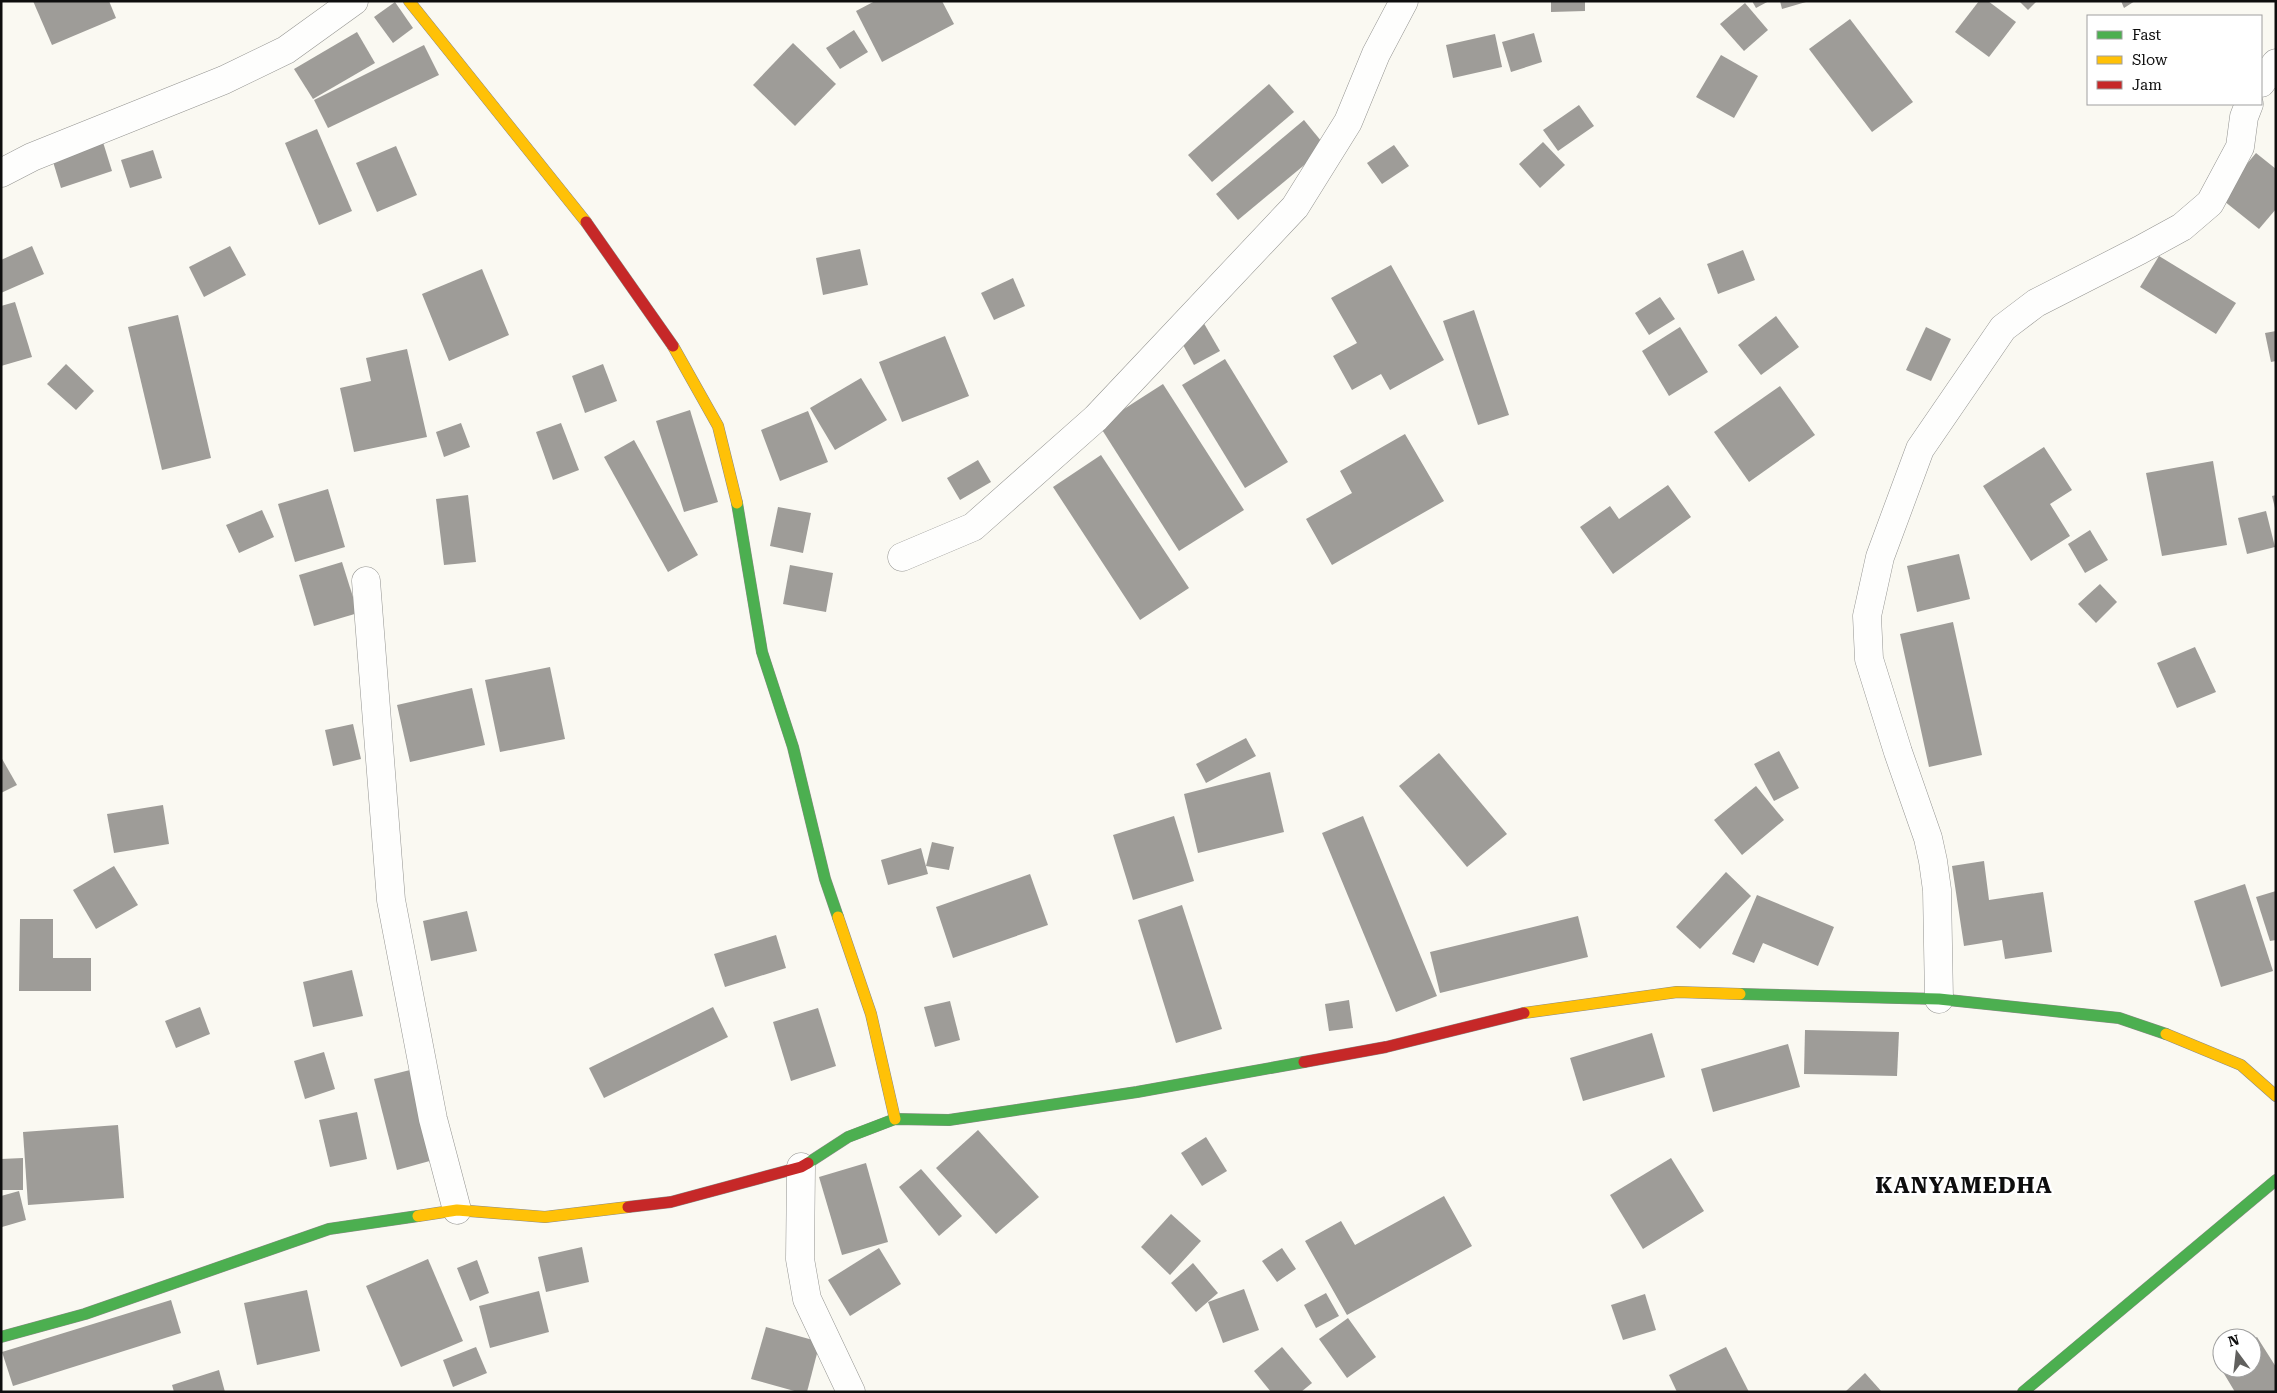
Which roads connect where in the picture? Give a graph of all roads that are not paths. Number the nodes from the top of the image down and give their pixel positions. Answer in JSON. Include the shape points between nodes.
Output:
{"nodes":[{"id":1,"x":354,"y":1,"type":"edge"},
{"id":2,"x":409,"y":1,"type":"edge"},
{"id":3,"x":1404,"y":1,"type":"edge"},
{"id":4,"x":2276,"y":63,"type":"edge"},
{"id":5,"x":2262,"y":82,"type":"edge"},
{"id":6,"x":2249,"y":105,"type":"edge"},
{"id":7,"x":1,"y":173,"type":"edge"},
{"id":8,"x":902,"y":557,"type":"dead end"},
{"id":9,"x":366,"y":581,"type":"dead end"},
{"id":10,"x":1939,"y":999,"type":"junction"},
{"id":11,"x":2276,"y":1096,"type":"edge"},
{"id":12,"x":895,"y":1119,"type":"junction"},
{"id":13,"x":802,"y":1167,"type":"junction"},
{"id":14,"x":2276,"y":1180,"type":"edge"},
{"id":15,"x":457,"y":1210,"type":"junction"},
{"id":16,"x":1,"y":1337,"type":"edge"},
{"id":17,"x":852,"y":1392,"type":"edge"},
{"id":18,"x":2022,"y":1392,"type":"edge"}],
"edges":[{"from":1,"to":7,"type":"street","via":[[286,50],[224,80],[32,157]]},
{"from":2,"to":12,"type":"street","via":[[581,214],[670,340],[718,426],[738,507],[762,652],[793,747],[825,879],[871,1014]]},
{"from":3,"to":8,"type":"street","via":[[1376,54],[1348,122],[1295,207],[1096,418],[973,527]]},
{"from":4,"to":5,"type":"street"},
{"from":6,"to":10,"type":"street","via":[[2240,147],[2210,203],[2182,227],[2036,303],[2003,328],[1920,449],[1880,556],[1867,616],[1869,659],[1930,845],[1936,890]]},
{"from":9,"to":15,"type":"street","via":[[391,900],[433,1119]]},
{"from":10,"to":11,"type":"street","via":[[2119,1018],[2186,1041],[2241,1065]]},
{"from":10,"to":12,"type":"street","via":[[1677,992],[1531,1011],[1386,1047],[1137,1092],[949,1120]]},
{"from":12,"to":13,"type":"street","via":[[848,1137]]},
{"from":13,"to":15,"type":"street","via":[[661,1203],[545,1217]]},
{"from":13,"to":17,"type":"street","via":[[800,1259],[807,1299]]},
{"from":14,"to":18,"type":"street"},
{"from":15,"to":16,"type":"street","via":[[329,1229],[85,1314]]}]}
